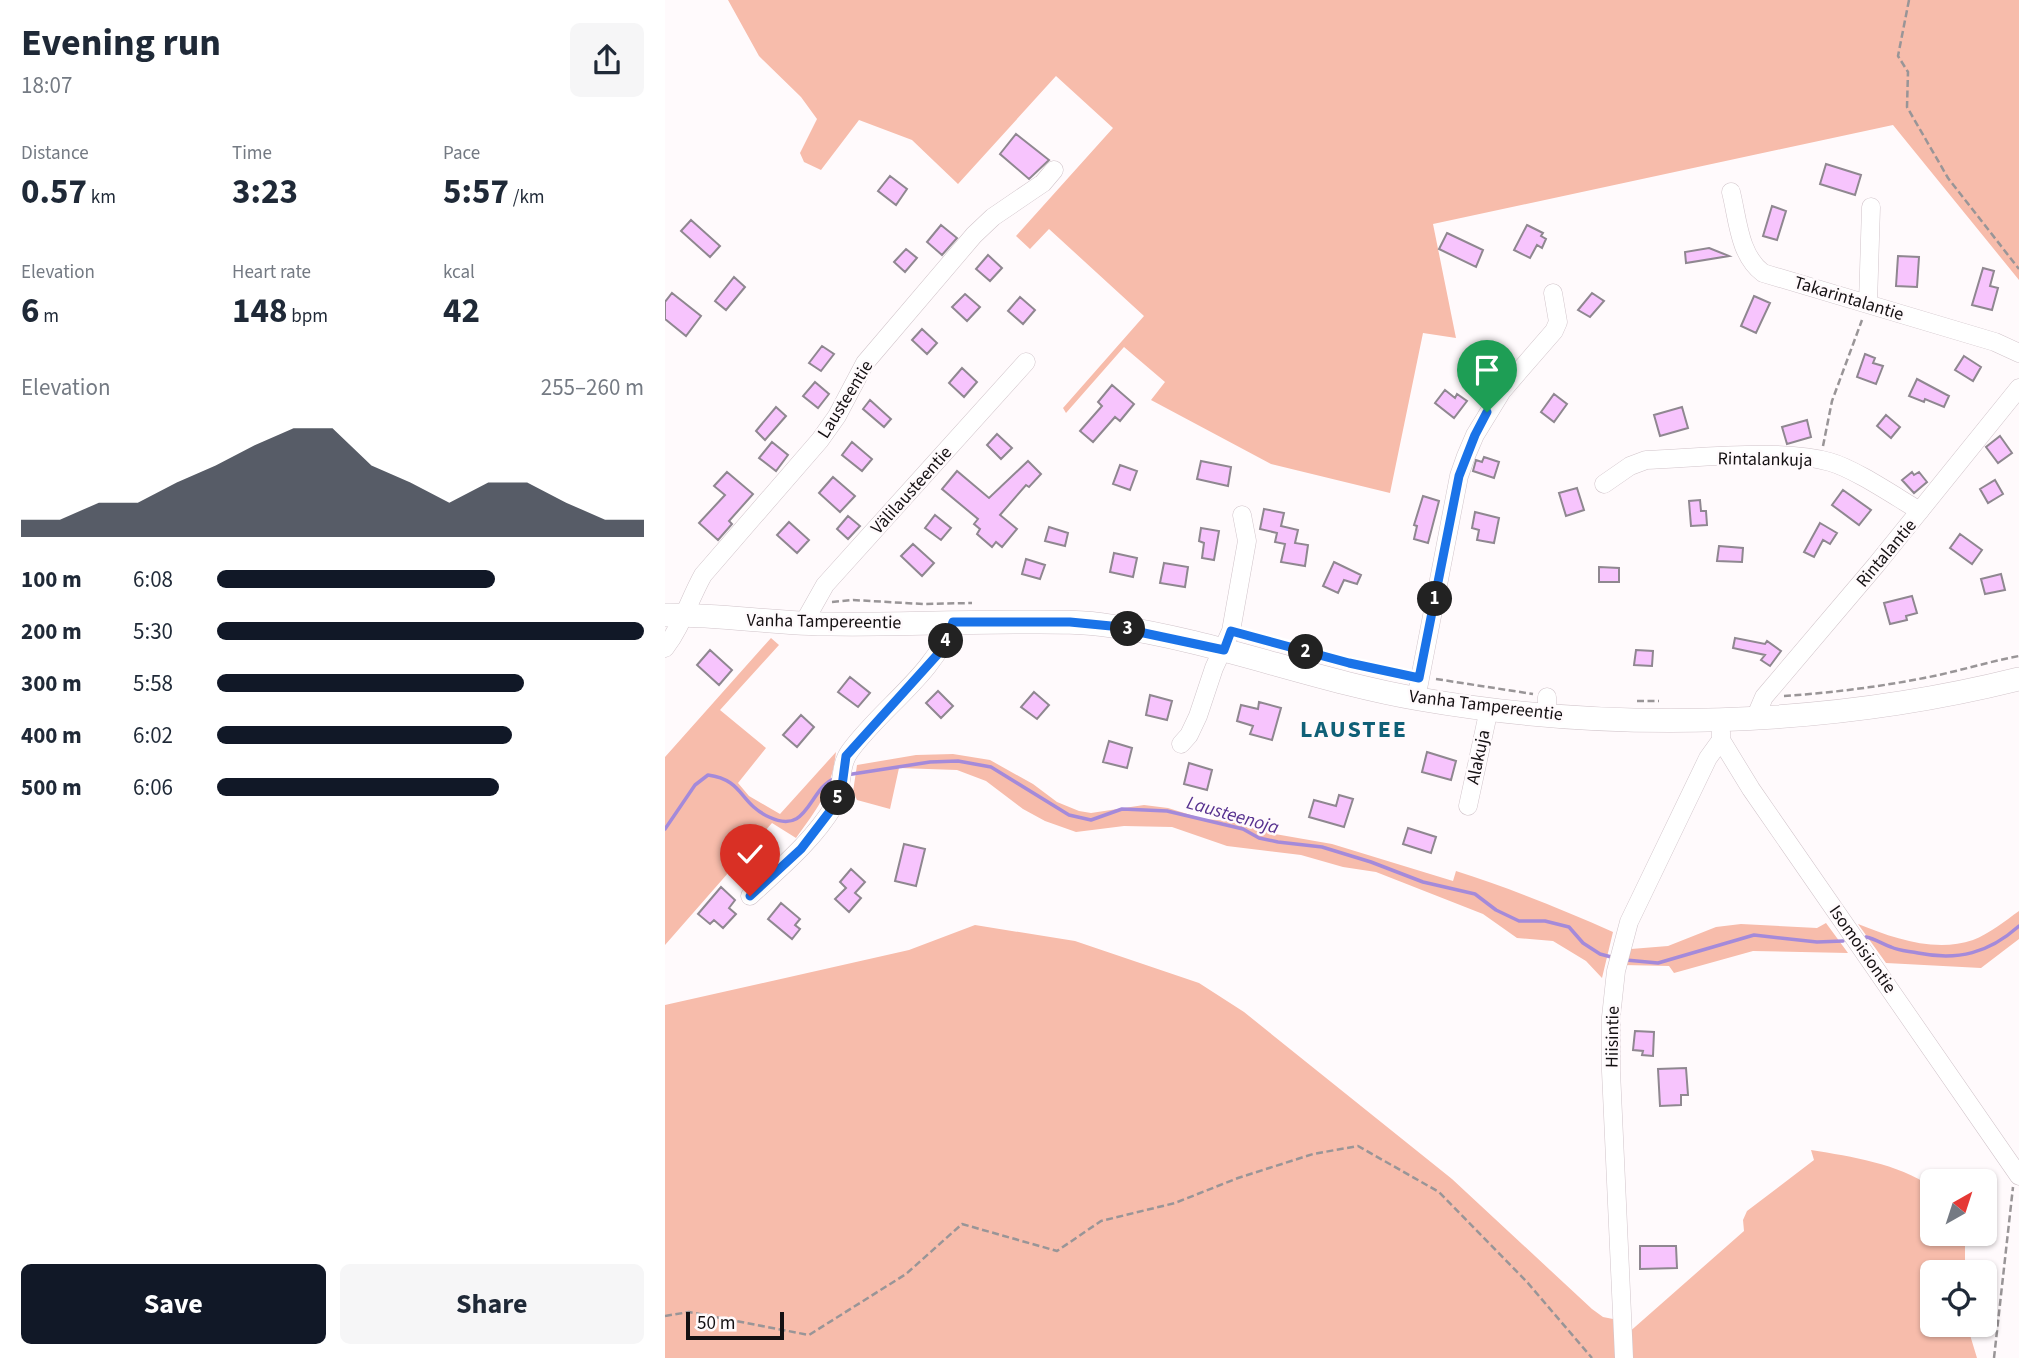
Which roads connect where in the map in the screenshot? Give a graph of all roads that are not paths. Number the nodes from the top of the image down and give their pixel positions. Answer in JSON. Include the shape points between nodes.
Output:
{"nodes":[{"id":1,"x":1053,"y":170,"type":"dead end"},
{"id":2,"x":1731,"y":192,"type":"dead end"},
{"id":3,"x":1871,"y":206,"type":"dead end"},
{"id":4,"x":1553,"y":293,"type":"dead end"},
{"id":5,"x":1868,"y":303,"type":"junction"},
{"id":6,"x":2019,"y":354,"type":"edge"},
{"id":7,"x":1027,"y":362,"type":"dead end"},
{"id":8,"x":2019,"y":388,"type":"edge"},
{"id":9,"x":1604,"y":484,"type":"dead end"},
{"id":10,"x":1920,"y":511,"type":"junction"},
{"id":11,"x":1242,"y":515,"type":"dead end"},
{"id":12,"x":675,"y":615,"type":"edge"},
{"id":13,"x":953,"y":622,"type":"junction"},
{"id":14,"x":803,"y":624,"type":"junction"},
{"id":15,"x":1227,"y":640,"type":"junction"},
{"id":16,"x":665,"y":648,"type":"edge"},
{"id":17,"x":2019,"y":679,"type":"edge"},
{"id":18,"x":1418,"y":688,"type":"junction"},
{"id":19,"x":1759,"y":707,"type":"junction"},
{"id":20,"x":1489,"y":709,"type":"junction"},
{"id":21,"x":1721,"y":729,"type":"junction"},
{"id":22,"x":1181,"y":744,"type":"dead end"},
{"id":23,"x":1468,"y":806,"type":"dead end"},
{"id":24,"x":750,"y":896,"type":"dead end"},
{"id":25,"x":2017,"y":1173,"type":"edge"},
{"id":26,"x":1624,"y":1358,"type":"edge"}],
"edges":[{"from":1,"to":12,"type":"street","name":"Lausteentie","via":[[1043,183],[974,235],[866,363],[820,440],[703,575]]},
{"from":2,"to":5,"type":"street","name":"Takarintalantie","via":[[1751,264],[1763,273]]},
{"from":3,"to":5,"type":"street"},
{"from":4,"to":18,"type":"street","via":[[1558,321],[1555,331],[1487,412],[1459,476]]},
{"from":5,"to":6,"type":"street","name":"Takarintalantie"},
{"from":7,"to":14,"type":"street","name":"Välilausteentie","via":[[825,585]]},
{"from":8,"to":10,"type":"street","name":"Rintalantie"},
{"from":9,"to":10,"type":"street","name":"Rintalankuja","via":[[1646,460],[1755,456],[1820,460]]},
{"from":10,"to":19,"type":"street","name":"Rintalantie"},
{"from":11,"to":15,"type":"street","via":[[1247,541]]},
{"from":12,"to":14,"type":"main road","name":"Vanha Tampereentie"},
{"from":12,"to":16,"type":"street","name":"Lausteentie","via":[[680,628]]},
{"from":13,"to":14,"type":"main road","name":"Vanha Tampereentie"},
{"from":13,"to":15,"type":"main road","name":"Vanha Tampereentie","via":[[1070,622]]},
{"from":13,"to":24,"type":"street","via":[[938,654],[852,748],[834,806],[801,849]]},
{"from":15,"to":18,"type":"main road","name":"Vanha Tampereentie"},
{"from":15,"to":22,"type":"street","via":[[1198,716]]},
{"from":17,"to":19,"type":"main road","name":"Vanha Tampereentie","via":[[1882,706]]},
{"from":18,"to":20,"type":"main road","name":"Vanha Tampereentie"},
{"from":19,"to":21,"type":"main road","name":"Vanha Tampereentie"},
{"from":20,"to":21,"type":"main road","name":"Vanha Tampereentie","via":[[1547,705]]},
{"from":20,"to":23,"type":"street","name":"Alakuja"},
{"from":21,"to":25,"type":"street","name":"Isomoisiontie","via":[[1751,789]]},
{"from":21,"to":26,"type":"street","name":"Hiisintie","via":[[1629,922],[1619,957],[1611,1017],[1611,1070]]}]}
